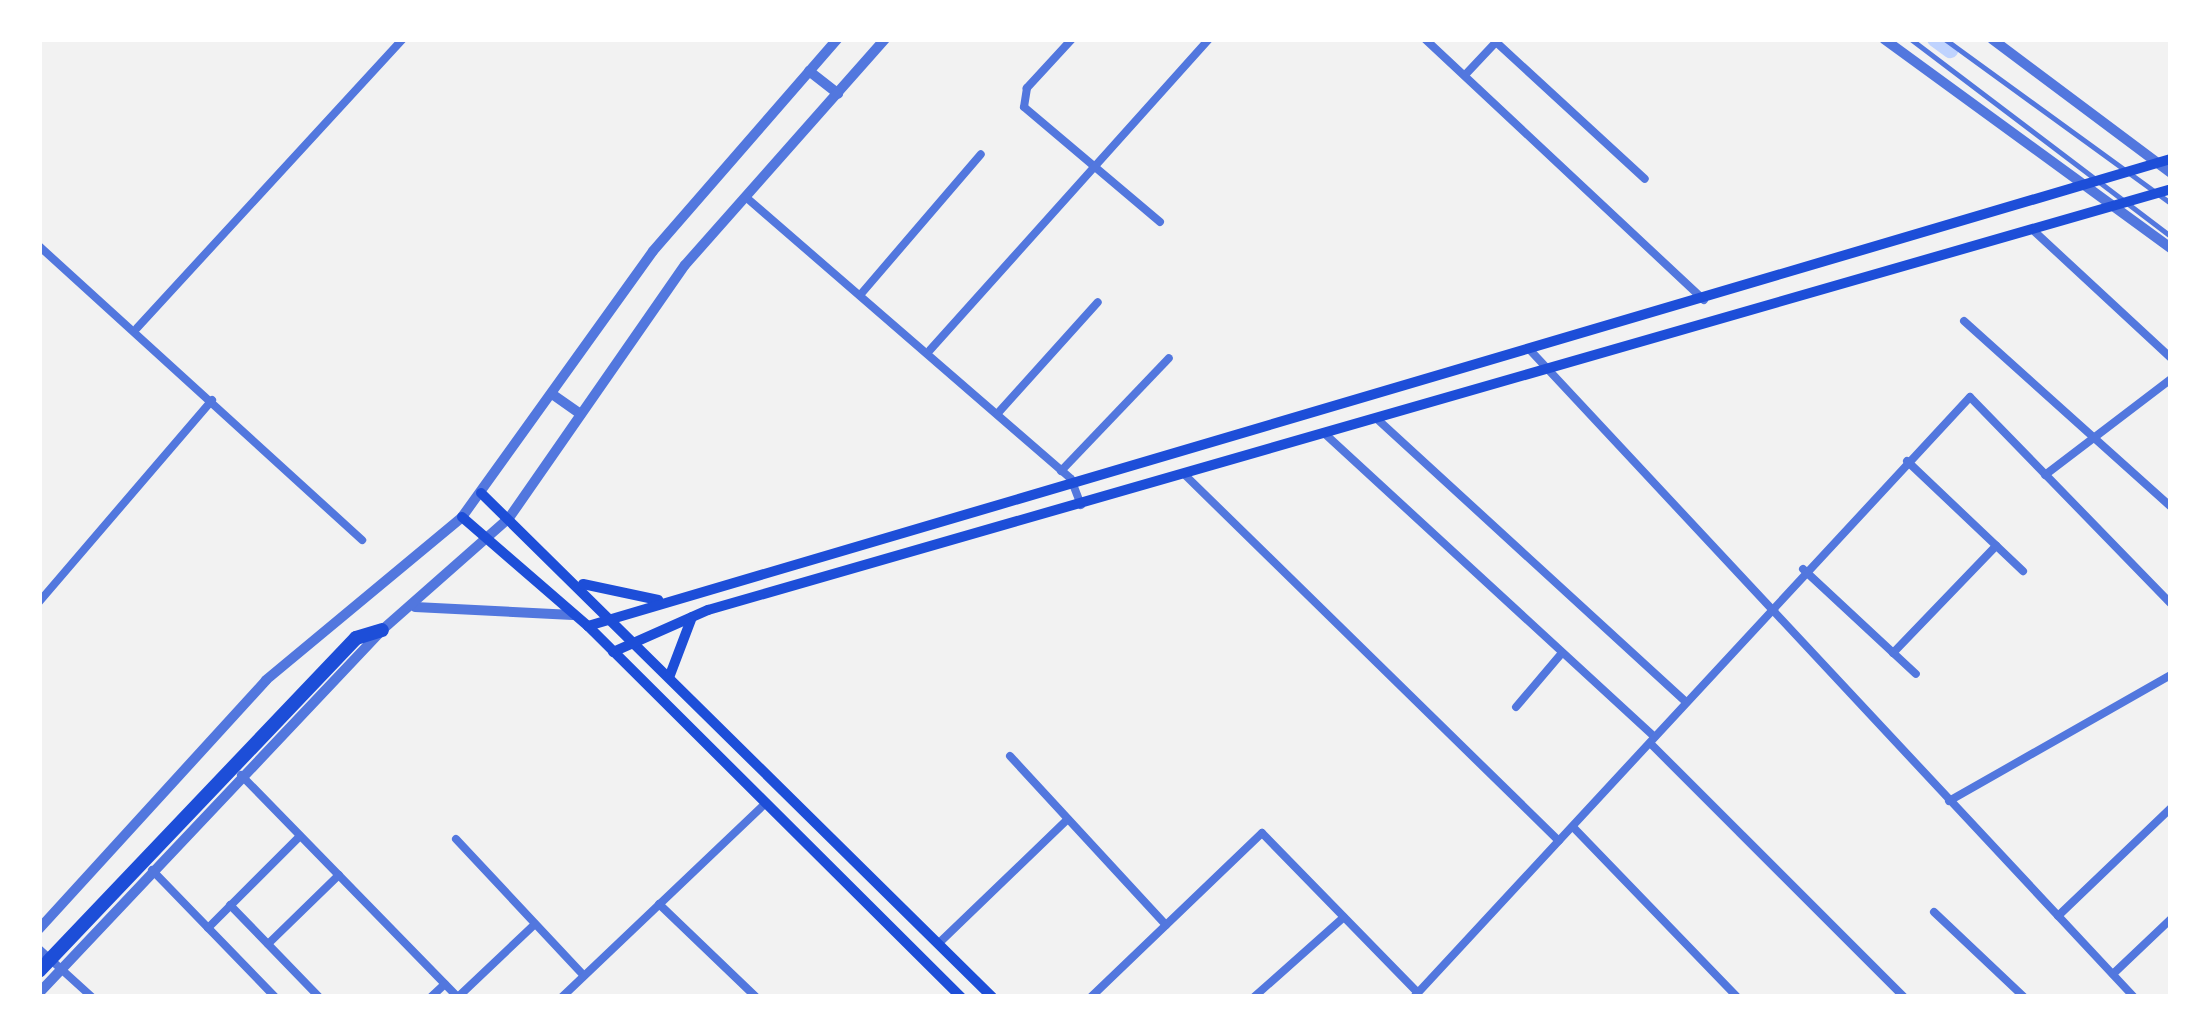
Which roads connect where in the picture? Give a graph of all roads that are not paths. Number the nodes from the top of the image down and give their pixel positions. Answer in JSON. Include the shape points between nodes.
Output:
{"nodes":[{"id":1,"x":403,"y":39,"type":"edge"},
{"id":2,"x":836,"y":39,"type":"edge"},
{"id":3,"x":885,"y":39,"type":"edge"},
{"id":4,"x":1072,"y":39,"type":"edge"},
{"id":5,"x":1209,"y":39,"type":"edge"},
{"id":6,"x":1425,"y":39,"type":"edge"},
{"id":7,"x":1884,"y":39,"type":"edge"},
{"id":8,"x":1911,"y":39,"type":"edge"},
{"id":9,"x":1945,"y":39,"type":"edge"},
{"id":10,"x":1992,"y":39,"type":"edge"},
{"id":11,"x":1497,"y":40,"type":"edge"},
{"id":12,"x":809,"y":71,"type":"junction"},
{"id":13,"x":1465,"y":74,"type":"junction"},
{"id":14,"x":838,"y":94,"type":"junction"},
{"id":15,"x":981,"y":154,"type":"dead end"},
{"id":16,"x":2171,"y":159,"type":"edge"},
{"id":17,"x":2157,"y":162,"type":"junction"},
{"id":18,"x":1094,"y":164,"type":"junction"},
{"id":19,"x":2125,"y":170,"type":"junction"},
{"id":20,"x":2171,"y":173,"type":"edge"},
{"id":21,"x":1645,"y":179,"type":"dead end"},
{"id":22,"x":2085,"y":181,"type":"junction"},
{"id":23,"x":2171,"y":189,"type":"edge"},
{"id":24,"x":2156,"y":192,"type":"junction"},
{"id":25,"x":748,"y":199,"type":"junction"},
{"id":26,"x":2171,"y":203,"type":"edge"},
{"id":27,"x":2116,"y":204,"type":"junction"},
{"id":28,"x":1160,"y":222,"type":"dead end"},
{"id":29,"x":2035,"y":232,"type":"junction"},
{"id":30,"x":2171,"y":236,"type":"edge"},
{"id":31,"x":39,"y":246,"type":"edge"},
{"id":32,"x":2171,"y":248,"type":"edge"},
{"id":33,"x":861,"y":294,"type":"junction"},
{"id":34,"x":1704,"y":300,"type":"junction"},
{"id":35,"x":1098,"y":302,"type":"dead end"},
{"id":36,"x":1964,"y":321,"type":"dead end"},
{"id":37,"x":137,"y":328,"type":"junction"},
{"id":38,"x":1528,"y":348,"type":"junction"},
{"id":39,"x":929,"y":350,"type":"junction"},
{"id":40,"x":1169,"y":358,"type":"dead end"},
{"id":41,"x":2171,"y":358,"type":"edge"},
{"id":42,"x":1541,"y":371,"type":"junction"},
{"id":43,"x":2171,"y":380,"type":"edge"},
{"id":44,"x":552,"y":394,"type":"junction"},
{"id":45,"x":212,"y":400,"type":"junction"},
{"id":46,"x":998,"y":413,"type":"junction"},
{"id":47,"x":581,"y":414,"type":"junction"},
{"id":48,"x":1376,"y":418,"type":"junction"},
{"id":49,"x":1324,"y":434,"type":"junction"},
{"id":50,"x":2092,"y":439,"type":"junction"},
{"id":51,"x":1907,"y":461,"type":"junction"},
{"id":52,"x":1066,"y":475,"type":"junction"},
{"id":53,"x":1185,"y":475,"type":"junction"},
{"id":54,"x":2045,"y":475,"type":"junction"},
{"id":55,"x":481,"y":493,"type":"junction"},
{"id":56,"x":1081,"y":506,"type":"junction"},
{"id":57,"x":2171,"y":508,"type":"edge"},
{"id":58,"x":462,"y":517,"type":"junction"},
{"id":59,"x":509,"y":518,"type":"junction"},
{"id":60,"x":362,"y":540,"type":"dead end"},
{"id":61,"x":489,"y":541,"type":"junction"},
{"id":62,"x":1996,"y":546,"type":"junction"},
{"id":63,"x":1802,"y":568,"type":"junction"},
{"id":64,"x":2023,"y":571,"type":"dead end"},
{"id":65,"x":570,"y":576,"type":"junction"},
{"id":66,"x":674,"y":600,"type":"junction"},
{"id":67,"x":39,"y":602,"type":"edge"},
{"id":68,"x":2171,"y":604,"type":"edge"},
{"id":69,"x":1766,"y":605,"type":"junction"},
{"id":70,"x":413,"y":608,"type":"junction"},
{"id":71,"x":573,"y":615,"type":"junction"},
{"id":72,"x":694,"y":615,"type":"junction"},
{"id":73,"x":612,"y":616,"type":"junction"},
{"id":74,"x":588,"y":626,"type":"junction"},
{"id":75,"x":382,"y":630,"type":"junction"},
{"id":76,"x":635,"y":640,"type":"junction"},
{"id":77,"x":613,"y":652,"type":"junction"},
{"id":78,"x":1893,"y":652,"type":"junction"},
{"id":79,"x":1562,"y":653,"type":"junction"},
{"id":80,"x":1916,"y":674,"type":"dead end"},
{"id":81,"x":670,"y":675,"type":"junction"},
{"id":82,"x":2171,"y":675,"type":"edge"},
{"id":83,"x":1685,"y":701,"type":"junction"},
{"id":84,"x":1516,"y":707,"type":"dead end"},
{"id":85,"x":1653,"y":740,"type":"junction"},
{"id":86,"x":1010,"y":756,"type":"dead end"},
{"id":87,"x":242,"y":776,"type":"junction"},
{"id":88,"x":1949,"y":801,"type":"junction"},
{"id":89,"x":766,"y":803,"type":"junction"},
{"id":90,"x":2171,"y":808,"type":"edge"},
{"id":91,"x":1068,"y":819,"type":"junction"},
{"id":92,"x":1573,"y":826,"type":"junction"},
{"id":93,"x":300,"y":836,"type":"junction"},
{"id":94,"x":456,"y":839,"type":"dead end"},
{"id":95,"x":1559,"y":841,"type":"junction"},
{"id":96,"x":151,"y":869,"type":"junction"},
{"id":97,"x":339,"y":875,"type":"junction"},
{"id":98,"x":659,"y":904,"type":"junction"},
{"id":99,"x":230,"y":905,"type":"junction"},
{"id":100,"x":1934,"y":912,"type":"dead end"},
{"id":101,"x":2057,"y":916,"type":"junction"},
{"id":102,"x":1344,"y":917,"type":"junction"},
{"id":103,"x":2171,"y":919,"type":"edge"},
{"id":104,"x":535,"y":924,"type":"junction"},
{"id":105,"x":1166,"y":925,"type":"junction"},
{"id":106,"x":39,"y":928,"type":"edge"},
{"id":107,"x":208,"y":928,"type":"junction"},
{"id":108,"x":268,"y":944,"type":"junction"},
{"id":109,"x":937,"y":945,"type":"junction"},
{"id":110,"x":39,"y":949,"type":"edge"},
{"id":111,"x":61,"y":969,"type":"junction"},
{"id":112,"x":39,"y":970,"type":"edge"},
{"id":113,"x":2113,"y":974,"type":"junction"},
{"id":114,"x":584,"y":976,"type":"junction"},
{"id":115,"x":445,"y":984,"type":"junction"},
{"id":116,"x":39,"y":993,"type":"edge"},
{"id":117,"x":1416,"y":995,"type":"edge"},
{"id":118,"x":92,"y":997,"type":"edge"},
{"id":119,"x":274,"y":997,"type":"edge"},
{"id":120,"x":320,"y":997,"type":"edge"},
{"id":121,"x":431,"y":997,"type":"edge"},
{"id":122,"x":458,"y":997,"type":"edge"},
{"id":123,"x":562,"y":997,"type":"edge"},
{"id":124,"x":756,"y":997,"type":"edge"},
{"id":125,"x":961,"y":997,"type":"edge"},
{"id":126,"x":992,"y":997,"type":"edge"},
{"id":127,"x":1091,"y":997,"type":"edge"},
{"id":128,"x":1255,"y":997,"type":"edge"},
{"id":129,"x":1737,"y":997,"type":"edge"},
{"id":130,"x":1904,"y":997,"type":"edge"},
{"id":131,"x":2024,"y":997,"type":"edge"},
{"id":132,"x":2134,"y":997,"type":"edge"}],
"edges":[{"from":1,"to":37,"type":"street"},
{"from":2,"to":12,"type":"street"},
{"from":3,"to":14,"type":"street"},
{"from":4,"to":18,"type":"street","via":[[1027,88],[1024,107]]},
{"from":5,"to":18,"type":"street"},
{"from":6,"to":13,"type":"street"},
{"from":7,"to":22,"type":"street"},
{"from":8,"to":22,"type":"lane"},
{"from":9,"to":19,"type":"lane"},
{"from":10,"to":17,"type":"street"},
{"from":11,"to":13,"type":"street"},
{"from":11,"to":21,"type":"street"},
{"from":12,"to":14,"type":"street"},
{"from":12,"to":44,"type":"street","via":[[653,251]]},
{"from":13,"to":34,"type":"street"},
{"from":14,"to":25,"type":"street"},
{"from":15,"to":33,"type":"street"},
{"from":16,"to":17,"type":"main road"},
{"from":17,"to":19,"type":"main road"},
{"from":17,"to":20,"type":"street"},
{"from":18,"to":28,"type":"street"},
{"from":18,"to":39,"type":"street"},
{"from":19,"to":22,"type":"main road"},
{"from":19,"to":24,"type":"lane"},
{"from":22,"to":27,"type":"street"},
{"from":22,"to":34,"type":"main road"},
{"from":23,"to":24,"type":"main road"},
{"from":24,"to":26,"type":"lane"},
{"from":24,"to":27,"type":"main road"},
{"from":25,"to":33,"type":"street"},
{"from":25,"to":47,"type":"street","via":[[685,265]]},
{"from":27,"to":29,"type":"main road"},
{"from":27,"to":30,"type":"lane"},
{"from":27,"to":32,"type":"street"},
{"from":29,"to":41,"type":"street"},
{"from":29,"to":42,"type":"main road"},
{"from":31,"to":37,"type":"street"},
{"from":33,"to":39,"type":"street"},
{"from":34,"to":38,"type":"main road"},
{"from":35,"to":46,"type":"street"},
{"from":36,"to":50,"type":"street"},
{"from":37,"to":45,"type":"street"},
{"from":38,"to":42,"type":"street"},
{"from":38,"to":52,"type":"main road"},
{"from":39,"to":46,"type":"street"},
{"from":40,"to":52,"type":"street"},
{"from":42,"to":48,"type":"main road"},
{"from":42,"to":69,"type":"street"},
{"from":43,"to":50,"type":"street"},
{"from":44,"to":47,"type":"street"},
{"from":44,"to":55,"type":"street"},
{"from":45,"to":60,"type":"street"},
{"from":45,"to":67,"type":"street"},
{"from":46,"to":52,"type":"street"},
{"from":47,"to":59,"type":"street"},
{"from":48,"to":49,"type":"main road"},
{"from":48,"to":83,"type":"street"},
{"from":49,"to":53,"type":"main road"},
{"from":49,"to":79,"type":"street"},
{"from":50,"to":54,"type":"street"},
{"from":50,"to":57,"type":"street"},
{"from":51,"to":54,"type":"street","via":[[1970,397]]},
{"from":51,"to":62,"type":"street"},
{"from":51,"to":63,"type":"street"},
{"from":52,"to":56,"type":"street"},
{"from":52,"to":66,"type":"main road"},
{"from":53,"to":56,"type":"main road"},
{"from":53,"to":95,"type":"street"},
{"from":54,"to":68,"type":"street"},
{"from":55,"to":58,"type":"street"},
{"from":55,"to":59,"type":"main road"},
{"from":56,"to":72,"type":"main road"},
{"from":58,"to":61,"type":"main road"},
{"from":58,"to":106,"type":"street","via":[[266,680]]},
{"from":59,"to":61,"type":"street"},
{"from":59,"to":65,"type":"main road"},
{"from":61,"to":70,"type":"street"},
{"from":61,"to":71,"type":"main road"},
{"from":62,"to":64,"type":"street"},
{"from":62,"to":78,"type":"street"},
{"from":63,"to":69,"type":"street"},
{"from":63,"to":78,"type":"street"},
{"from":65,"to":66,"type":"main road","via":[[617,597]]},
{"from":65,"to":73,"type":"main road"},
{"from":66,"to":73,"type":"main road"},
{"from":69,"to":83,"type":"street"},
{"from":69,"to":88,"type":"street"},
{"from":70,"to":71,"type":"street"},
{"from":70,"to":75,"type":"street"},
{"from":71,"to":74,"type":"main road"},
{"from":72,"to":76,"type":"main road"},
{"from":72,"to":81,"type":"main road","via":[[674,644]]},
{"from":73,"to":74,"type":"main road"},
{"from":73,"to":76,"type":"main road"},
{"from":74,"to":77,"type":"main road"},
{"from":75,"to":87,"type":"street"},
{"from":75,"to":112,"type":"highway","via":[[356,638]]},
{"from":76,"to":77,"type":"main road"},
{"from":76,"to":81,"type":"main road"},
{"from":77,"to":89,"type":"main road"},
{"from":78,"to":80,"type":"street"},
{"from":79,"to":84,"type":"street"},
{"from":79,"to":85,"type":"street"},
{"from":81,"to":109,"type":"main road"},
{"from":82,"to":88,"type":"street"},
{"from":83,"to":85,"type":"street"},
{"from":85,"to":92,"type":"street"},
{"from":85,"to":130,"type":"street"},
{"from":86,"to":91,"type":"street"},
{"from":87,"to":93,"type":"street"},
{"from":87,"to":96,"type":"street"},
{"from":88,"to":101,"type":"street"},
{"from":89,"to":98,"type":"street"},
{"from":89,"to":125,"type":"main road"},
{"from":90,"to":101,"type":"street"},
{"from":91,"to":105,"type":"street"},
{"from":91,"to":109,"type":"street"},
{"from":92,"to":95,"type":"street"},
{"from":92,"to":129,"type":"street"},
{"from":93,"to":97,"type":"street"},
{"from":93,"to":99,"type":"street"},
{"from":94,"to":104,"type":"street"},
{"from":95,"to":117,"type":"street"},
{"from":96,"to":107,"type":"street"},
{"from":96,"to":111,"type":"street"},
{"from":97,"to":108,"type":"street"},
{"from":97,"to":115,"type":"street"},
{"from":98,"to":114,"type":"street"},
{"from":98,"to":124,"type":"street"},
{"from":99,"to":107,"type":"street"},
{"from":99,"to":108,"type":"street"},
{"from":100,"to":131,"type":"street"},
{"from":101,"to":113,"type":"street"},
{"from":102,"to":105,"type":"street","via":[[1262,833]]},
{"from":102,"to":117,"type":"street"},
{"from":102,"to":128,"type":"street"},
{"from":103,"to":113,"type":"street"},
{"from":104,"to":114,"type":"street"},
{"from":104,"to":122,"type":"street"},
{"from":105,"to":127,"type":"street"},
{"from":107,"to":119,"type":"street"},
{"from":108,"to":120,"type":"street"},
{"from":109,"to":126,"type":"main road"},
{"from":110,"to":111,"type":"street"},
{"from":111,"to":116,"type":"street"},
{"from":111,"to":118,"type":"street"},
{"from":113,"to":132,"type":"street"},
{"from":114,"to":123,"type":"street"},
{"from":115,"to":121,"type":"street"},
{"from":115,"to":122,"type":"street"}]}
